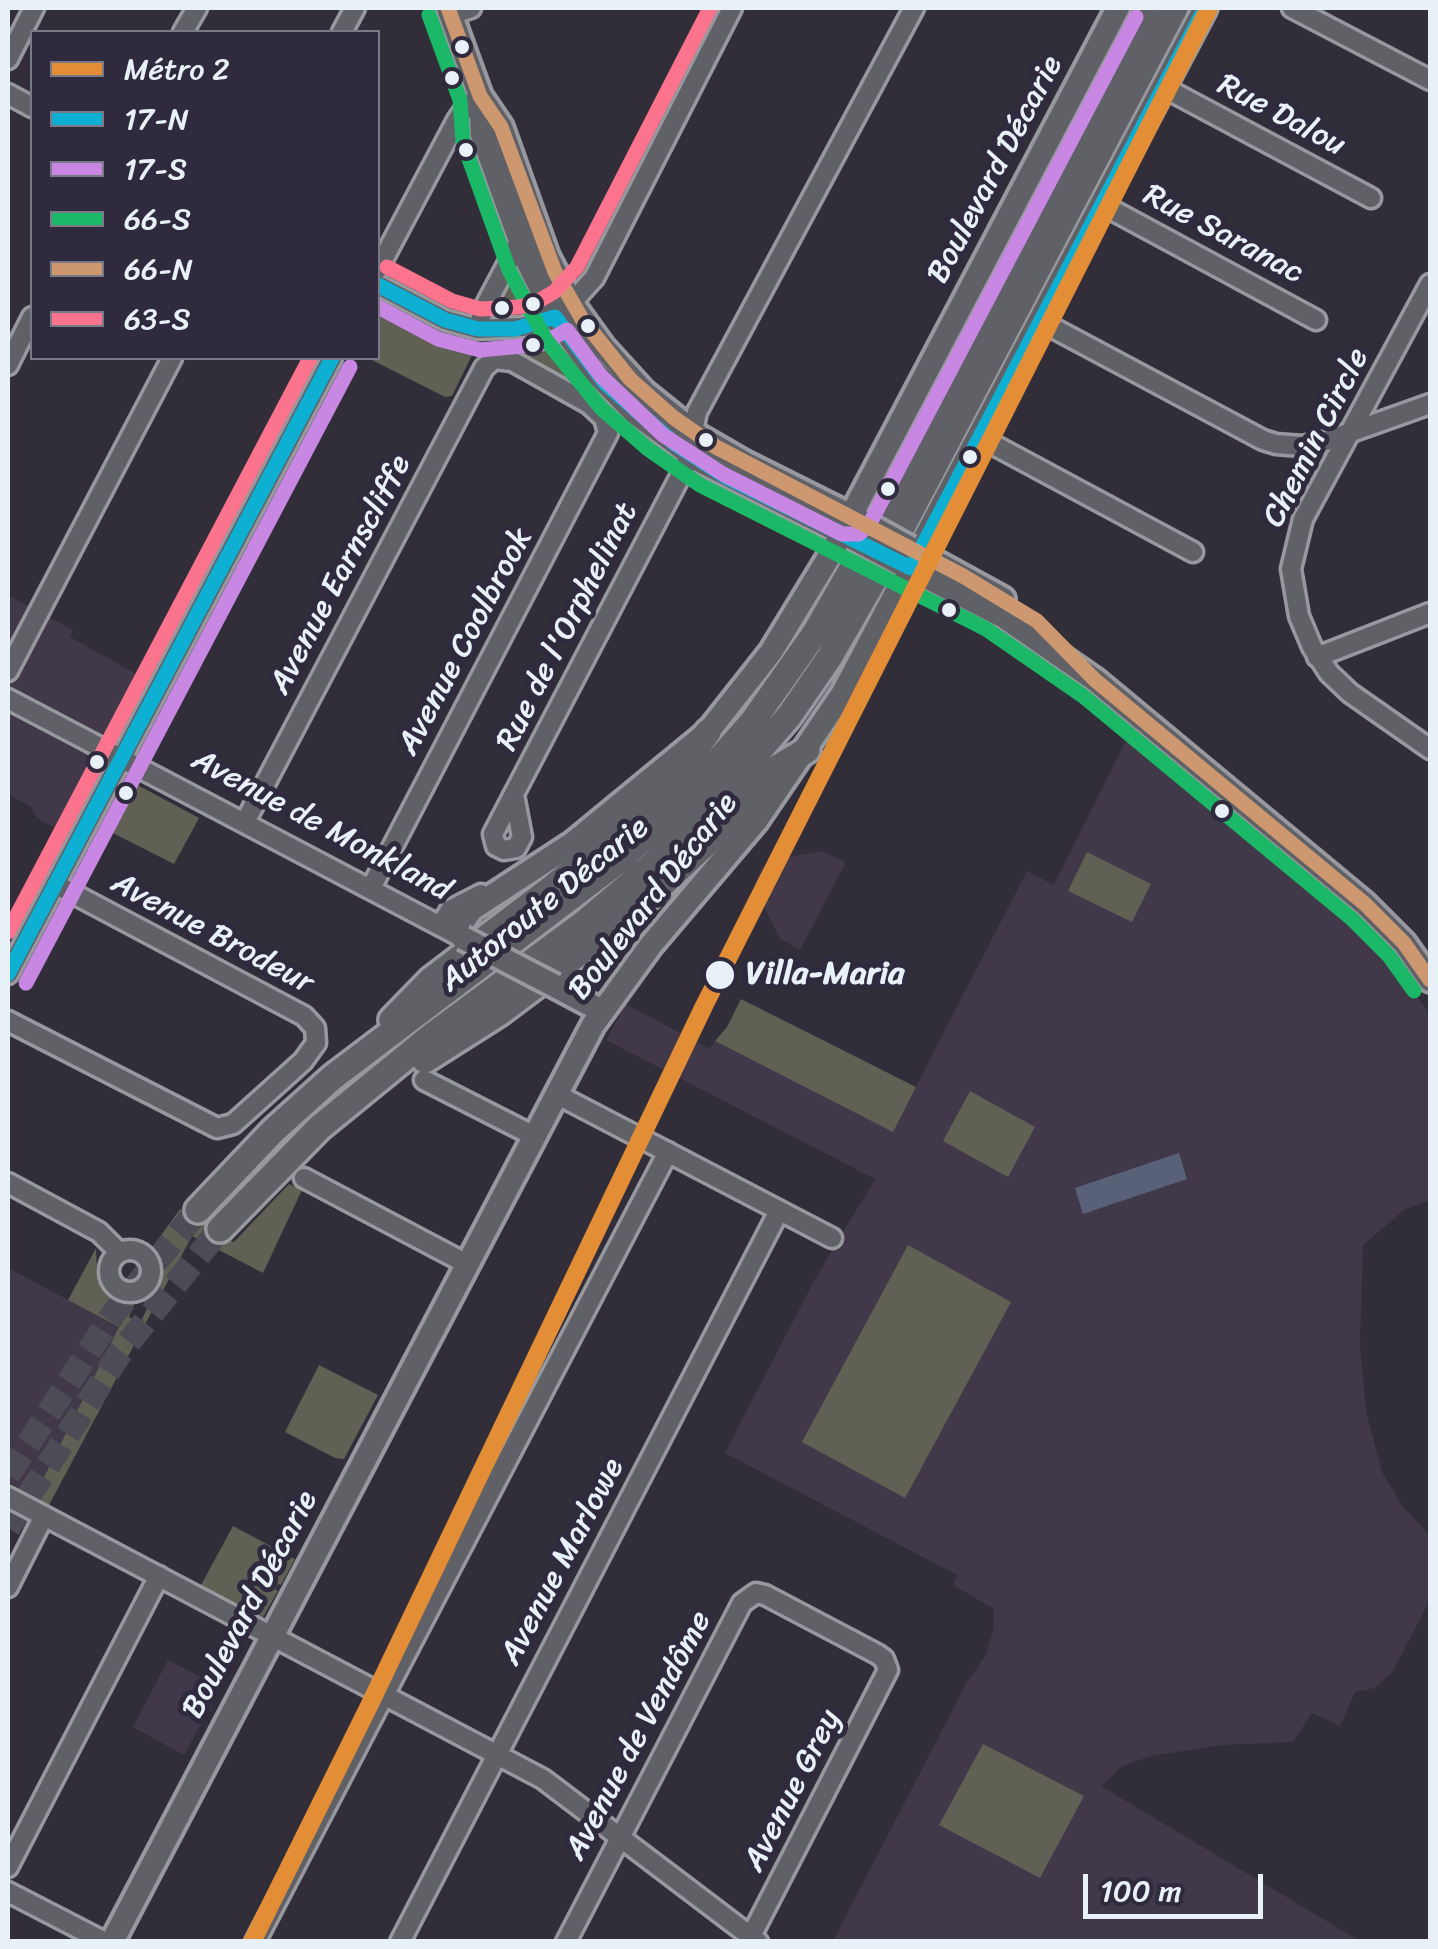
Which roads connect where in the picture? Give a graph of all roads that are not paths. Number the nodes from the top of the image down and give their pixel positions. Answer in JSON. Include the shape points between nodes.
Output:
{"nodes":[{"id":1,"x":34,"y":8,"type":"edge"},
{"id":2,"x":197,"y":8,"type":"edge"},
{"id":3,"x":355,"y":8,"type":"edge"},
{"id":4,"x":732,"y":8,"type":"edge"},
{"id":5,"x":914,"y":8,"type":"edge"},
{"id":6,"x":1118,"y":8,"type":"edge"},
{"id":7,"x":1147,"y":8,"type":"edge"},
{"id":8,"x":1175,"y":8,"type":"edge"},
{"id":9,"x":1205,"y":8,"type":"edge"},
{"id":10,"x":1292,"y":8,"type":"edge"},
{"id":11,"x":456,"y":10,"type":"edge"},
{"id":12,"x":185,"y":30,"type":"edge"},
{"id":13,"x":343,"y":30,"type":"edge"},
{"id":14,"x":8,"y":59,"type":"edge"},
{"id":15,"x":1430,"y":80,"type":"edge"},
{"id":16,"x":1162,"y":87,"type":"junction"},
{"id":17,"x":8,"y":94,"type":"edge"},
{"id":18,"x":480,"y":96,"type":"junction"},
{"id":19,"x":30,"y":106,"type":"edge"},
{"id":20,"x":1371,"y":198,"type":"dead end"},
{"id":21,"x":1102,"y":204,"type":"junction"},
{"id":22,"x":519,"y":242,"type":"junction"},
{"id":23,"x":380,"y":265,"type":"edge"},
{"id":24,"x":1430,"y":284,"type":"edge"},
{"id":25,"x":380,"y":286,"type":"edge"},
{"id":26,"x":564,"y":310,"type":"junction"},
{"id":27,"x":1040,"y":320,"type":"junction"},
{"id":28,"x":1316,"y":320,"type":"dead end"},
{"id":29,"x":30,"y":322,"type":"edge"},
{"id":30,"x":478,"y":330,"type":"junction"},
{"id":31,"x":171,"y":360,"type":"edge"},
{"id":32,"x":331,"y":360,"type":"edge"},
{"id":33,"x":8,"y":364,"type":"edge"},
{"id":34,"x":1430,"y":404,"type":"edge"},
{"id":35,"x":606,"y":424,"type":"joint"},
{"id":36,"x":1350,"y":433,"type":"junction"},
{"id":37,"x":979,"y":437,"type":"junction"},
{"id":38,"x":689,"y":442,"type":"junction"},
{"id":39,"x":851,"y":527,"type":"junction"},
{"id":40,"x":1193,"y":552,"type":"dead end"},
{"id":41,"x":910,"y":558,"type":"junction"},
{"id":42,"x":1430,"y":613,"type":"edge"},
{"id":43,"x":1317,"y":657,"type":"junction"},
{"id":44,"x":8,"y":671,"type":"edge"},
{"id":45,"x":8,"y":699,"type":"edge"},
{"id":46,"x":708,"y":732,"type":"junction"},
{"id":47,"x":1430,"y":749,"type":"edge"},
{"id":48,"x":806,"y":750,"type":"junction"},
{"id":49,"x":122,"y":758,"type":"junction"},
{"id":50,"x":514,"y":795,"type":"dead end"},
{"id":51,"x":245,"y":822,"type":"junction"},
{"id":52,"x":529,"y":872,"type":"junction"},
{"id":53,"x":55,"y":884,"type":"junction"},
{"id":54,"x":372,"y":888,"type":"junction"},
{"id":55,"x":440,"y":926,"type":"junction"},
{"id":56,"x":463,"y":938,"type":"junction"},
{"id":57,"x":8,"y":974,"type":"edge"},
{"id":58,"x":1430,"y":980,"type":"edge"},
{"id":59,"x":602,"y":1011,"type":"junction"},
{"id":60,"x":8,"y":1022,"type":"edge"},
{"id":61,"x":361,"y":1056,"type":"junction"},
{"id":62,"x":424,"y":1080,"type":"dead end"},
{"id":63,"x":556,"y":1094,"type":"junction"},
{"id":64,"x":320,"y":1126,"type":"junction"},
{"id":65,"x":534,"y":1136,"type":"junction"},
{"id":66,"x":668,"y":1152,"type":"junction"},
{"id":67,"x":304,"y":1178,"type":"dead end"},
{"id":68,"x":8,"y":1184,"type":"edge"},
{"id":69,"x":198,"y":1210,"type":"tunnel mouth"},
{"id":70,"x":780,"y":1210,"type":"junction"},
{"id":71,"x":220,"y":1229,"type":"tunnel mouth"},
{"id":72,"x":832,"y":1238,"type":"dead end"},
{"id":73,"x":118,"y":1252,"type":"dead end"},
{"id":74,"x":467,"y":1264,"type":"junction"},
{"id":75,"x":8,"y":1497,"type":"edge"},
{"id":76,"x":44,"y":1516,"type":"junction"},
{"id":77,"x":159,"y":1576,"type":"junction"},
{"id":78,"x":8,"y":1587,"type":"edge"},
{"id":79,"x":272,"y":1635,"type":"junction"},
{"id":80,"x":888,"y":1667,"type":"joint"},
{"id":81,"x":383,"y":1694,"type":"junction"},
{"id":82,"x":496,"y":1754,"type":"junction"},
{"id":83,"x":620,"y":1837,"type":"junction"},
{"id":84,"x":8,"y":1867,"type":"edge"},
{"id":85,"x":8,"y":1892,"type":"edge"},
{"id":86,"x":752,"y":1940,"type":"edge"},
{"id":87,"x":109,"y":1942,"type":"edge"},
{"id":88,"x":254,"y":1942,"type":"edge"},
{"id":89,"x":400,"y":1942,"type":"edge"},
{"id":90,"x":566,"y":1942,"type":"edge"}],
"edges":[{"from":1,"to":14,"type":"street"},
{"from":2,"to":12,"type":"street"},
{"from":3,"to":13,"type":"street"},
{"from":4,"to":26,"type":"street","via":[[594,278]]},
{"from":5,"to":38,"type":"street","via":[[697,412]]},
{"from":6,"to":39,"type":"main road","name":"Boulevard Décarie"},
{"from":7,"to":61,"type":"highway","name":"Autoroute Décarie","via":[[830,610],[771,698],[696,788],[621,859]]},
{"from":8,"to":64,"type":"highway","name":"Autoroute Décarie","via":[[878,573],[788,716],[707,811],[638,878]]},
{"from":9,"to":16,"type":"main road","name":"Boulevard Décarie"},
{"from":10,"to":15,"type":"street"},
{"from":11,"to":18,"type":"main road"},
{"from":16,"to":20,"type":"street","name":"Rue Dalou"},
{"from":16,"to":21,"type":"main road","name":"Boulevard Décarie"},
{"from":17,"to":19,"type":"street"},
{"from":18,"to":22,"type":"main road","via":[[482,135]]},
{"from":18,"to":23,"type":"street","via":[[457,120]]},
{"from":18,"to":26,"type":"main road","via":[[501,127]]},
{"from":21,"to":27,"type":"main road","name":"Boulevard Décarie"},
{"from":21,"to":28,"type":"street","name":"Rue Saranac"},
{"from":22,"to":26,"type":"main road"},
{"from":22,"to":30,"type":"street"},
{"from":24,"to":36,"type":"street","name":"Chemin Circle"},
{"from":25,"to":30,"type":"street"},
{"from":26,"to":30,"type":"street","via":[[515,329]]},
{"from":26,"to":38,"type":"main road","via":[[615,394]]},
{"from":27,"to":36,"type":"street","via":[[1263,440],[1302,446]]},
{"from":27,"to":37,"type":"main road","name":"Boulevard Décarie"},
{"from":29,"to":33,"type":"street"},
{"from":31,"to":44,"type":"street"},
{"from":32,"to":49,"type":"street"},
{"from":34,"to":36,"type":"street"},
{"from":35,"to":51,"type":"street","name":"Avenue Earnscliffe","via":[[578,396],[512,361],[494,359],[484,368]]},
{"from":35,"to":54,"type":"street","name":"Avenue Coolbrook","via":[[606,438]]},
{"from":36,"to":43,"type":"street","name":"Chemin Circle","via":[[1303,519],[1292,556],[1296,605]]},
{"from":37,"to":40,"type":"street"},
{"from":37,"to":41,"type":"main road","name":"Boulevard Décarie"},
{"from":38,"to":39,"type":"main road","via":[[726,477]]},
{"from":38,"to":50,"type":"street","name":"Rue de l'Orphelinat","via":[[684,468]]},
{"from":39,"to":41,"type":"main road","bridge":true},
{"from":39,"to":46,"type":"main road","name":"Boulevard Décarie","via":[[778,642]]},
{"from":41,"to":48,"type":"main road","name":"Boulevard Décarie","via":[[859,665]]},
{"from":41,"to":58,"type":"main road","via":[[1037,621],[1095,680],[1365,904]]},
{"from":42,"to":43,"type":"street"},
{"from":43,"to":47,"type":"street","name":"Chemin Circle","via":[[1350,693]]},
{"from":45,"to":49,"type":"street","name":"Avenue de Monkland"},
{"from":46,"to":52,"type":"main road","name":"Boulevard Décarie"},
{"from":46,"to":61,"type":"highway","via":[[672,782],[626,827],[412,995]]},
{"from":48,"to":59,"type":"main road","name":"Boulevard Décarie"},
{"from":48,"to":64,"type":"highway","via":[[775,769],[681,869],[578,956]]},
{"from":49,"to":51,"type":"street","name":"Avenue de Monkland"},
{"from":49,"to":53,"type":"street"},
{"from":51,"to":54,"type":"street","name":"Avenue de Monkland"},
{"from":52,"to":55,"type":"street","name":"Boulevard Décarie","via":[[450,910]]},
{"from":52,"to":56,"type":"main road","name":"Boulevard Décarie","via":[[468,914]]},
{"from":53,"to":57,"type":"street"},
{"from":53,"to":60,"type":"street","name":"Avenue Brodeur","via":[[304,1016],[316,1042],[233,1124],[220,1128]]},
{"from":54,"to":55,"type":"street","name":"Avenue de Monkland"},
{"from":55,"to":56,"type":"street","name":"Avenue de Monkland"},
{"from":56,"to":59,"type":"main road","name":"Avenue de Monkland","bridge":true},
{"from":59,"to":63,"type":"main road","name":"Boulevard Décarie"},
{"from":61,"to":69,"type":"highway","name":"Autoroute Décarie","via":[[292,1113]]},
{"from":62,"to":65,"type":"street"},
{"from":63,"to":65,"type":"main road","name":"Boulevard Décarie"},
{"from":63,"to":66,"type":"street"},
{"from":64,"to":71,"type":"highway","name":"Autoroute Décarie"},
{"from":65,"to":74,"type":"main road","name":"Boulevard Décarie"},
{"from":66,"to":70,"type":"street"},
{"from":66,"to":81,"type":"street"},
{"from":67,"to":74,"type":"street"},
{"from":68,"to":73,"type":"street","via":[[99,1232]]},
{"from":70,"to":72,"type":"street"},
{"from":70,"to":82,"type":"street","name":"Avenue Marlowe"},
{"from":74,"to":79,"type":"main road","name":"Boulevard Décarie"},
{"from":75,"to":76,"type":"street"},
{"from":76,"to":77,"type":"street"},
{"from":76,"to":78,"type":"street"},
{"from":77,"to":79,"type":"street"},
{"from":77,"to":84,"type":"street"},
{"from":79,"to":81,"type":"street"},
{"from":79,"to":87,"type":"main road","name":"Boulevard Décarie"},
{"from":80,"to":83,"type":"street","name":"Avenue de Vendôme","via":[[881,1656],[765,1595],[749,1596]]},
{"from":80,"to":86,"type":"street","name":"Avenue Grey"},
{"from":81,"to":82,"type":"street"},
{"from":81,"to":88,"type":"street"},
{"from":82,"to":83,"type":"street","via":[[550,1783]]},
{"from":82,"to":89,"type":"street","name":"Avenue Marlowe"},
{"from":83,"to":86,"type":"street"},
{"from":83,"to":90,"type":"street","name":"Avenue de Vendôme"},
{"from":85,"to":87,"type":"street"}]}
